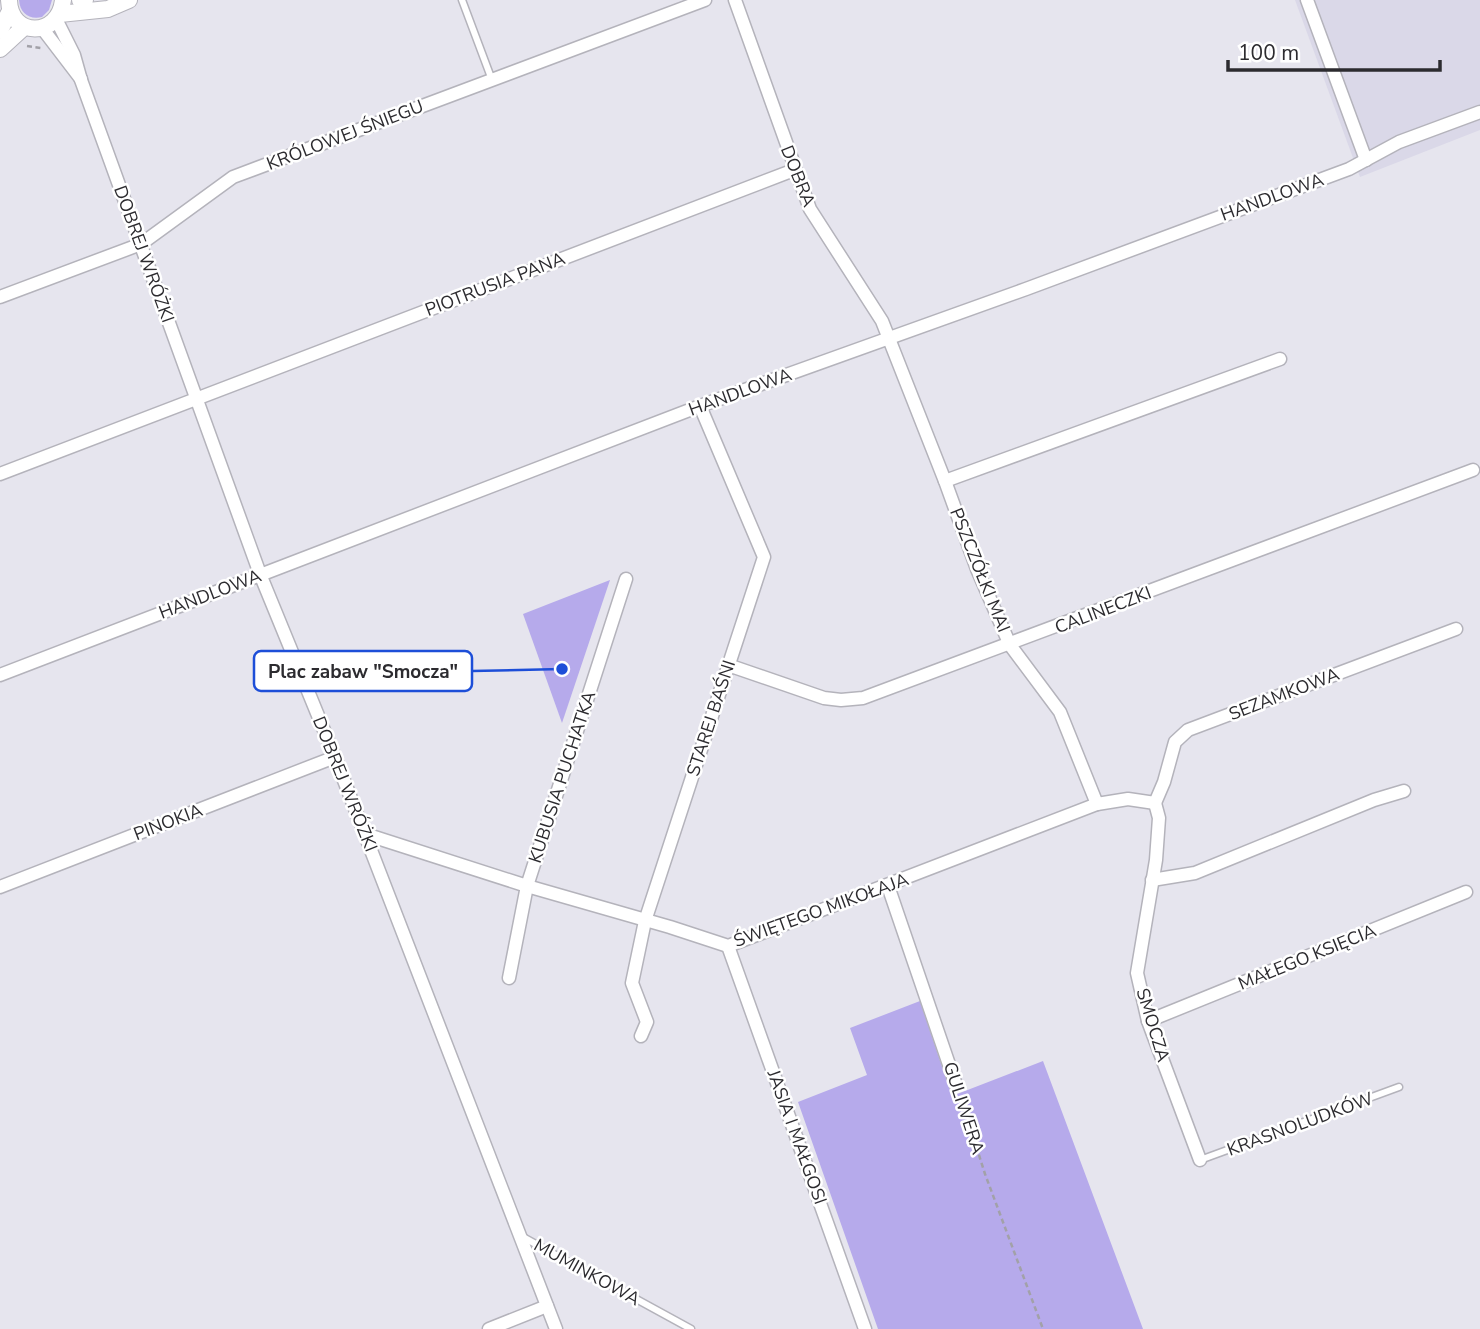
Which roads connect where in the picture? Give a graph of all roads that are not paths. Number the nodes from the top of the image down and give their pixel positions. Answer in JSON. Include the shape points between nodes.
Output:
{"nodes":[{"id":1,"x":129,"y":0,"type":"edge"},
{"id":2,"x":462,"y":0,"type":"edge"},
{"id":3,"x":705,"y":0,"type":"edge"},
{"id":4,"x":735,"y":0,"type":"edge"},
{"id":5,"x":1307,"y":0,"type":"edge"},
{"id":6,"x":8,"y":4,"type":"edge"},
{"id":7,"x":60,"y":11,"type":"edge"},
{"id":8,"x":24,"y":27,"type":"junction"},
{"id":9,"x":41,"y":28,"type":"junction"},
{"id":10,"x":0,"y":30,"type":"edge"},
{"id":11,"x":0,"y":49,"type":"edge"},
{"id":12,"x":81,"y":80,"type":"junction"},
{"id":13,"x":492,"y":80,"type":"junction"},
{"id":14,"x":1480,"y":112,"type":"edge"},
{"id":15,"x":1366,"y":160,"type":"junction"},
{"id":16,"x":794,"y":170,"type":"junction"},
{"id":17,"x":141,"y":244,"type":"junction"},
{"id":18,"x":0,"y":297,"type":"edge"},
{"id":19,"x":888,"y":339,"type":"junction"},
{"id":20,"x":1280,"y":359,"type":"dead end"},
{"id":21,"x":195,"y":398,"type":"junction"},
{"id":22,"x":700,"y":406,"type":"junction"},
{"id":23,"x":1473,"y":470,"type":"dead end"},
{"id":24,"x":0,"y":474,"type":"edge"},
{"id":25,"x":945,"y":481,"type":"junction"},
{"id":26,"x":260,"y":575,"type":"junction"},
{"id":27,"x":626,"y":579,"type":"dead end"},
{"id":28,"x":1456,"y":629,"type":"dead end"},
{"id":29,"x":1010,"y":645,"type":"junction"},
{"id":30,"x":728,"y":665,"type":"junction"},
{"id":31,"x":0,"y":675,"type":"edge"},
{"id":32,"x":335,"y":757,"type":"junction"},
{"id":33,"x":1404,"y":791,"type":"dead end"},
{"id":34,"x":1155,"y":803,"type":"junction"},
{"id":35,"x":1097,"y":804,"type":"junction"},
{"id":36,"x":365,"y":834,"type":"junction"},
{"id":37,"x":1152,"y":880,"type":"junction"},
{"id":38,"x":527,"y":886,"type":"junction"},
{"id":39,"x":888,"y":886,"type":"junction"},
{"id":40,"x":0,"y":887,"type":"edge"},
{"id":41,"x":1466,"y":892,"type":"dead end"},
{"id":42,"x":645,"y":921,"type":"junction"},
{"id":43,"x":728,"y":946,"type":"junction"},
{"id":44,"x":509,"y":978,"type":"dead end"},
{"id":45,"x":1148,"y":1021,"type":"junction"},
{"id":46,"x":641,"y":1036,"type":"dead end"},
{"id":47,"x":956,"y":1085,"type":"road end"},
{"id":48,"x":1399,"y":1087,"type":"dead end"},
{"id":49,"x":1200,"y":1160,"type":"joint"},
{"id":50,"x":520,"y":1235,"type":"junction"},
{"id":51,"x":547,"y":1306,"type":"junction"},
{"id":52,"x":489,"y":1329,"type":"edge"},
{"id":53,"x":556,"y":1329,"type":"edge"},
{"id":54,"x":691,"y":1329,"type":"edge"},
{"id":55,"x":865,"y":1329,"type":"edge"}],
"edges":[{"from":1,"to":7,"type":"street","via":[[108,9]]},
{"from":2,"to":13,"type":"lane"},
{"from":3,"to":13,"type":"street","name":"KRÓLOWEJ ŚNIEGU"},
{"from":4,"to":16,"type":"street","name":"DOBRA"},
{"from":5,"to":15,"type":"street"},
{"from":6,"to":8,"type":"street"},
{"from":6,"to":10,"type":"street"},
{"from":7,"to":9,"type":"street"},
{"from":7,"to":12,"type":"street","name":"DOBREJ WRÓŻKI"},
{"from":8,"to":9,"type":"street"},
{"from":8,"to":11,"type":"street"},
{"from":9,"to":12,"type":"street","name":"DOBREJ WRÓŻKI"},
{"from":12,"to":17,"type":"street","name":"DOBREJ WRÓŻKI"},
{"from":13,"to":17,"type":"street","name":"KRÓLOWEJ ŚNIEGU","via":[[233,177]]},
{"from":14,"to":15,"type":"street","name":"HANDLOWA","via":[[1399,142]]},
{"from":15,"to":19,"type":"street","name":"HANDLOWA"},
{"from":16,"to":19,"type":"street","name":"DOBRA","via":[[810,209],[874,308]]},
{"from":16,"to":21,"type":"street","name":"PIOTRUSIA PANA"},
{"from":17,"to":18,"type":"street","name":"KRÓLOWEJ ŚNIEGU"},
{"from":17,"to":21,"type":"street","name":"DOBREJ WRÓŻKI"},
{"from":19,"to":22,"type":"street","name":"HANDLOWA"},
{"from":19,"to":25,"type":"street","name":"PSZCZÓŁKI MAI"},
{"from":20,"to":25,"type":"street"},
{"from":21,"to":24,"type":"street","name":"PIOTRUSIA PANA"},
{"from":21,"to":26,"type":"street","name":"DOBREJ WRÓŻKI"},
{"from":22,"to":26,"type":"street","name":"HANDLOWA"},
{"from":22,"to":30,"type":"street","name":"STAREJ BAŚNI","via":[[764,556]]},
{"from":23,"to":29,"type":"street","name":"CALINECZKI"},
{"from":25,"to":29,"type":"street","name":"PSZCZÓŁKI MAI"},
{"from":26,"to":31,"type":"street","name":"HANDLOWA"},
{"from":26,"to":32,"type":"street","name":"DOBREJ WRÓŻKI"},
{"from":27,"to":38,"type":"street","name":"KUBUSIA PUCHATKA"},
{"from":28,"to":34,"type":"street","name":"SEZAMKOWA","via":[[1188,730],[1175,742]]},
{"from":29,"to":30,"type":"street","name":"CALINECZKI","via":[[863,698],[841,700]]},
{"from":29,"to":35,"type":"street","name":"PSZCZÓŁKI MAI","via":[[1060,712]]},
{"from":30,"to":42,"type":"street","name":"STAREJ BAŚNI"},
{"from":32,"to":36,"type":"street","name":"DOBREJ WRÓŻKI"},
{"from":32,"to":40,"type":"street","name":"PINOKIA"},
{"from":33,"to":37,"type":"street","via":[[1195,873]]},
{"from":34,"to":35,"type":"street","name":"ŚWIĘTEGO MIKOŁAJA","via":[[1128,799]]},
{"from":34,"to":37,"type":"street","name":"SMOCZA","via":[[1159,818]]},
{"from":35,"to":39,"type":"street","name":"ŚWIĘTEGO MIKOŁAJA"},
{"from":36,"to":38,"type":"street","name":"ŚWIĘTEGO MIKOŁAJA"},
{"from":36,"to":50,"type":"street","name":"DOBREJ WRÓŻKI"},
{"from":37,"to":45,"type":"street","name":"SMOCZA","via":[[1137,973]]},
{"from":38,"to":42,"type":"street","name":"ŚWIĘTEGO MIKOŁAJA"},
{"from":38,"to":44,"type":"street","name":"KUBUSIA PUCHATKA"},
{"from":39,"to":43,"type":"street","name":"ŚWIĘTEGO MIKOŁAJA"},
{"from":39,"to":47,"type":"street","name":"GULIWERA"},
{"from":41,"to":45,"type":"street","name":"MAŁEGO KSIĘCIA"},
{"from":42,"to":43,"type":"street","name":"ŚWIĘTEGO MIKOŁAJA"},
{"from":42,"to":46,"type":"street","name":"STAREJ BAŚNI","via":[[632,983],[647,1021]]},
{"from":43,"to":55,"type":"street","name":"JASIA I MAŁGOSI"},
{"from":45,"to":49,"type":"street","name":"SMOCZA"},
{"from":48,"to":49,"type":"lane","name":"KRASNOLUDKÓW"},
{"from":50,"to":51,"type":"street","name":"DOBREJ WRÓŻKI"},
{"from":50,"to":54,"type":"lane","name":"MUMINKOWA"},
{"from":51,"to":52,"type":"street"},
{"from":51,"to":53,"type":"street","name":"DOBREJ WRÓŻKI"}]}
